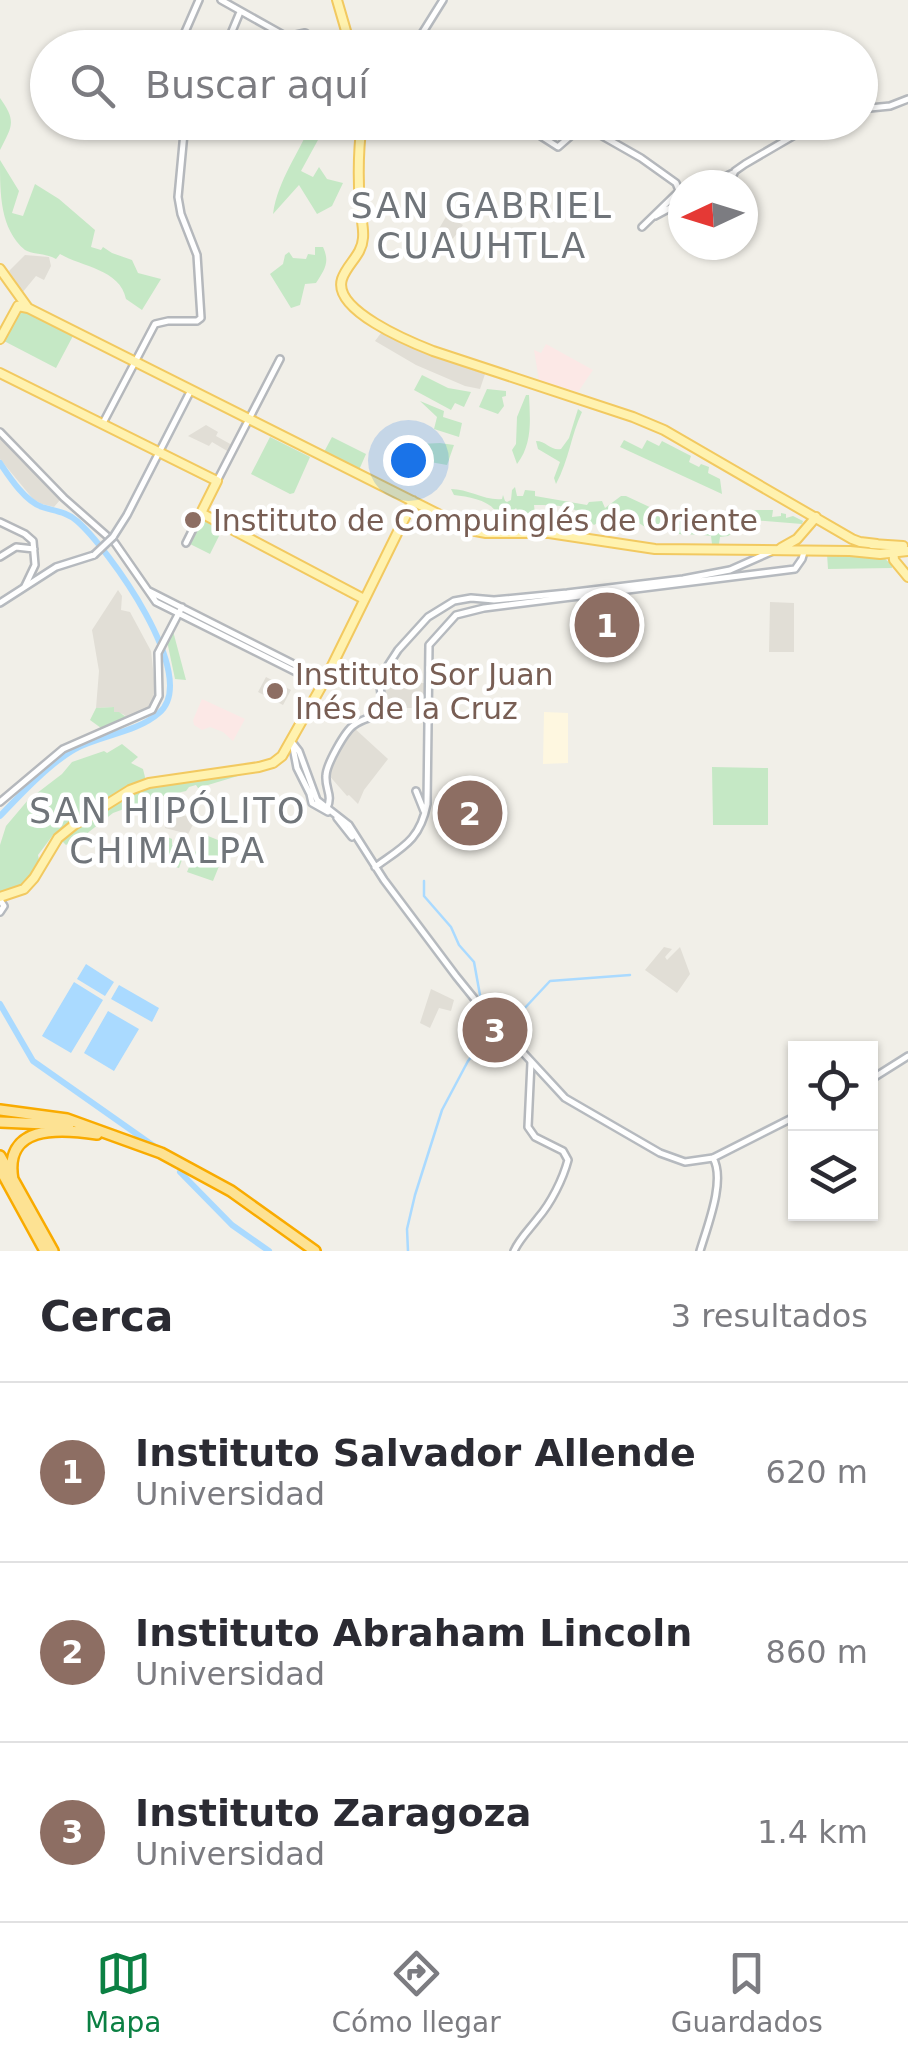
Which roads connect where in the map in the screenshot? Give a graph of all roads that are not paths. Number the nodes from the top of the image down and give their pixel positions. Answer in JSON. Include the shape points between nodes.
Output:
{"nodes":[{"id":1,"x":199,"y":0,"type":"edge"},
{"id":2,"x":221,"y":0,"type":"edge"},
{"id":3,"x":337,"y":0,"type":"edge"},
{"id":4,"x":443,"y":0,"type":"edge"},
{"id":5,"x":235,"y":3,"type":"edge"},
{"id":6,"x":240,"y":12,"type":"junction"},
{"id":7,"x":186,"y":30,"type":"edge"},
{"id":8,"x":232,"y":30,"type":"edge"},
{"id":9,"x":274,"y":30,"type":"edge"},
{"id":10,"x":346,"y":30,"type":"edge"},
{"id":11,"x":425,"y":30,"type":"edge"},
{"id":12,"x":908,"y":99,"type":"edge"},
{"id":13,"x":878,"y":107,"type":"edge"},
{"id":14,"x":184,"y":140,"type":"edge"},
{"id":15,"x":360,"y":140,"type":"edge"},
{"id":16,"x":609,"y":140,"type":"edge"},
{"id":17,"x":786,"y":140,"type":"edge"},
{"id":18,"x":738,"y":170,"type":"edge"},
{"id":19,"x":668,"y":177,"type":"edge"},
{"id":20,"x":668,"y":204,"type":"edge"},
{"id":21,"x":668,"y":209,"type":"edge"},
{"id":22,"x":654,"y":216,"type":"junction"},
{"id":23,"x":642,"y":227,"type":"dead end"},
{"id":24,"x":0,"y":272,"type":"edge"},
{"id":25,"x":18,"y":306,"type":"junction"},
{"id":26,"x":28,"y":308,"type":"junction"},
{"id":27,"x":0,"y":339,"type":"edge"},
{"id":28,"x":280,"y":359,"type":"dead end"},
{"id":29,"x":134,"y":362,"type":"junction"},
{"id":30,"x":0,"y":373,"type":"edge"},
{"id":31,"x":191,"y":390,"type":"junction"},
{"id":32,"x":249,"y":420,"type":"junction"},
{"id":33,"x":102,"y":423,"type":"junction"},
{"id":34,"x":0,"y":432,"type":"edge"},
{"id":35,"x":160,"y":452,"type":"junction"},
{"id":36,"x":217,"y":481,"type":"junction"},
{"id":37,"x":413,"y":501,"type":"junction"},
{"id":38,"x":201,"y":513,"type":"junction"},
{"id":39,"x":811,"y":515,"type":"junction"},
{"id":40,"x":0,"y":522,"type":"edge"},
{"id":41,"x":806,"y":528,"type":"junction"},
{"id":42,"x":479,"y":532,"type":"junction"},
{"id":43,"x":186,"y":543,"type":"dead end"},
{"id":44,"x":780,"y":548,"type":"junction"},
{"id":45,"x":36,"y":549,"type":"junction"},
{"id":46,"x":805,"y":549,"type":"junction"},
{"id":47,"x":894,"y":550,"type":"edge"},
{"id":48,"x":760,"y":554,"type":"junction"},
{"id":49,"x":0,"y":557,"type":"edge"},
{"id":50,"x":35,"y":565,"type":"junction"},
{"id":51,"x":727,"y":574,"type":"junction"},
{"id":52,"x":41,"y":576,"type":"junction"},
{"id":53,"x":908,"y":578,"type":"edge"},
{"id":54,"x":25,"y":586,"type":"junction"},
{"id":55,"x":548,"y":598,"type":"junction"},
{"id":56,"x":364,"y":599,"type":"junction"},
{"id":57,"x":0,"y":602,"type":"edge"},
{"id":58,"x":181,"y":610,"type":"junction"},
{"id":59,"x":323,"y":682,"type":"junction"},
{"id":60,"x":292,"y":742,"type":"junction"},
{"id":61,"x":282,"y":756,"type":"junction"},
{"id":62,"x":294,"y":758,"type":"junction"},
{"id":63,"x":273,"y":763,"type":"junction"},
{"id":64,"x":300,"y":768,"type":"junction"},
{"id":65,"x":416,"y":791,"type":"dead end"},
{"id":66,"x":0,"y":802,"type":"edge"},
{"id":67,"x":326,"y":809,"type":"junction"},
{"id":68,"x":425,"y":814,"type":"junction"},
{"id":69,"x":375,"y":866,"type":"junction"},
{"id":70,"x":0,"y":898,"type":"edge"},
{"id":71,"x":0,"y":912,"type":"edge"},
{"id":72,"x":908,"y":1056,"type":"edge"},
{"id":73,"x":531,"y":1062,"type":"junction"},
{"id":74,"x":878,"y":1075,"type":"edge"},
{"id":75,"x":0,"y":1110,"type":"edge"},
{"id":76,"x":788,"y":1120,"type":"edge"},
{"id":77,"x":0,"y":1121,"type":"edge"},
{"id":78,"x":78,"y":1124,"type":"junction"},
{"id":79,"x":99,"y":1134,"type":"junction"},
{"id":80,"x":141,"y":1148,"type":"junction"},
{"id":81,"x":0,"y":1156,"type":"edge"},
{"id":82,"x":714,"y":1160,"type":"junction"},
{"id":83,"x":0,"y":1169,"type":"edge"},
{"id":84,"x":13,"y":1180,"type":"junction"},
{"id":85,"x":45,"y":1251,"type":"edge"},
{"id":86,"x":53,"y":1251,"type":"edge"},
{"id":87,"x":312,"y":1251,"type":"edge"},
{"id":88,"x":514,"y":1251,"type":"edge"},
{"id":89,"x":700,"y":1251,"type":"edge"}],
"edges":[{"from":1,"to":7,"type":"street"},
{"from":2,"to":5,"type":"street"},
{"from":3,"to":10,"type":"main road"},
{"from":4,"to":11,"type":"street"},
{"from":5,"to":6,"type":"street"},
{"from":6,"to":8,"type":"street"},
{"from":6,"to":9,"type":"street"},
{"from":12,"to":13,"type":"street"},
{"from":14,"to":29,"type":"street","via":[[178,197],[198,254],[202,313],[198,320],[156,324]]},
{"from":15,"to":39,"type":"main road","via":[[363,245],[340,288],[354,308],[433,351],[664,430]]},
{"from":16,"to":19,"type":"street"},
{"from":17,"to":18,"type":"street"},
{"from":20,"to":22,"type":"street"},
{"from":21,"to":22,"type":"street"},
{"from":22,"to":23,"type":"street"},
{"from":24,"to":25,"type":"main road"},
{"from":24,"to":26,"type":"main road"},
{"from":25,"to":26,"type":"main road"},
{"from":25,"to":27,"type":"main road"},
{"from":26,"to":29,"type":"main road"},
{"from":28,"to":32,"type":"street"},
{"from":29,"to":31,"type":"main road"},
{"from":29,"to":33,"type":"street"},
{"from":30,"to":33,"type":"main road"},
{"from":31,"to":32,"type":"main road"},
{"from":31,"to":35,"type":"street"},
{"from":32,"to":36,"type":"street"},
{"from":32,"to":37,"type":"main road"},
{"from":33,"to":35,"type":"main road"},
{"from":34,"to":58,"type":"street","via":[[115,543],[148,590]]},
{"from":35,"to":36,"type":"main road"},
{"from":35,"to":52,"type":"street","bridge":true,"via":[[113,535],[91,555]]},
{"from":36,"to":38,"type":"main road"},
{"from":37,"to":42,"type":"main road"},
{"from":37,"to":56,"type":"main road"},
{"from":38,"to":43,"type":"street"},
{"from":38,"to":56,"type":"main road"},
{"from":39,"to":41,"type":"main road"},
{"from":39,"to":47,"type":"main road","via":[[860,542]]},
{"from":40,"to":45,"type":"street","via":[[30,538]]},
{"from":41,"to":44,"type":"main road"},
{"from":41,"to":46,"type":"main road"},
{"from":42,"to":44,"type":"main road","via":[[548,530],[652,546]]},
{"from":42,"to":48,"type":"main road"},
{"from":44,"to":46,"type":"main road"},
{"from":44,"to":48,"type":"main road"},
{"from":45,"to":49,"type":"street","via":[[16,548]]},
{"from":45,"to":50,"type":"street"},
{"from":46,"to":47,"type":"main road"},
{"from":46,"to":51,"type":"street","via":[[795,568]]},
{"from":47,"to":53,"type":"main road"},
{"from":47,"to":53,"type":"main road","via":[[891,561]]},
{"from":48,"to":51,"type":"street"},
{"from":50,"to":52,"type":"street"},
{"from":50,"to":54,"type":"street"},
{"from":51,"to":55,"type":"street"},
{"from":52,"to":54,"type":"street"},
{"from":54,"to":57,"type":"street"},
{"from":55,"to":67,"type":"street","via":[[471,598],[446,604],[417,627],[387,668],[380,686],[384,710],[350,728],[326,772]]},
{"from":55,"to":68,"type":"street","via":[[460,613],[429,645]]},
{"from":56,"to":59,"type":"main road"},
{"from":58,"to":59,"type":"street"},
{"from":58,"to":66,"type":"street","via":[[157,657],[160,696],[152,710],[56,749]]},
{"from":59,"to":60,"type":"main road"},
{"from":60,"to":61,"type":"main road"},
{"from":60,"to":62,"type":"street"},
{"from":60,"to":64,"type":"street"},
{"from":61,"to":62,"type":"street"},
{"from":61,"to":63,"type":"main road"},
{"from":62,"to":64,"type":"street"},
{"from":63,"to":64,"type":"street"},
{"from":63,"to":70,"type":"main road","via":[[130,790],[58,838],[24,889]]},
{"from":64,"to":67,"type":"street","via":[[313,798]]},
{"from":65,"to":68,"type":"street"},
{"from":67,"to":69,"type":"street","via":[[348,825]]},
{"from":68,"to":69,"type":"street","via":[[410,842]]},
{"from":69,"to":73,"type":"street","via":[[468,992]]},
{"from":70,"to":71,"type":"street"},
{"from":72,"to":74,"type":"street"},
{"from":73,"to":82,"type":"street","via":[[565,1098],[672,1159]]},
{"from":73,"to":88,"type":"street","via":[[528,1128],[568,1160]]},
{"from":75,"to":78,"type":"highway"},
{"from":76,"to":82,"type":"street"},
{"from":77,"to":78,"type":"highway"},
{"from":77,"to":79,"type":"highway","via":[[66,1124]]},
{"from":78,"to":80,"type":"highway"},
{"from":79,"to":80,"type":"highway"},
{"from":79,"to":84,"type":"highway","via":[[25,1138],[13,1151]]},
{"from":80,"to":87,"type":"highway"},
{"from":80,"to":87,"type":"highway","via":[[231,1192]]},
{"from":81,"to":84,"type":"highway"},
{"from":82,"to":89,"type":"street","via":[[717,1185]]},
{"from":83,"to":85,"type":"highway"},
{"from":84,"to":86,"type":"highway"}]}
